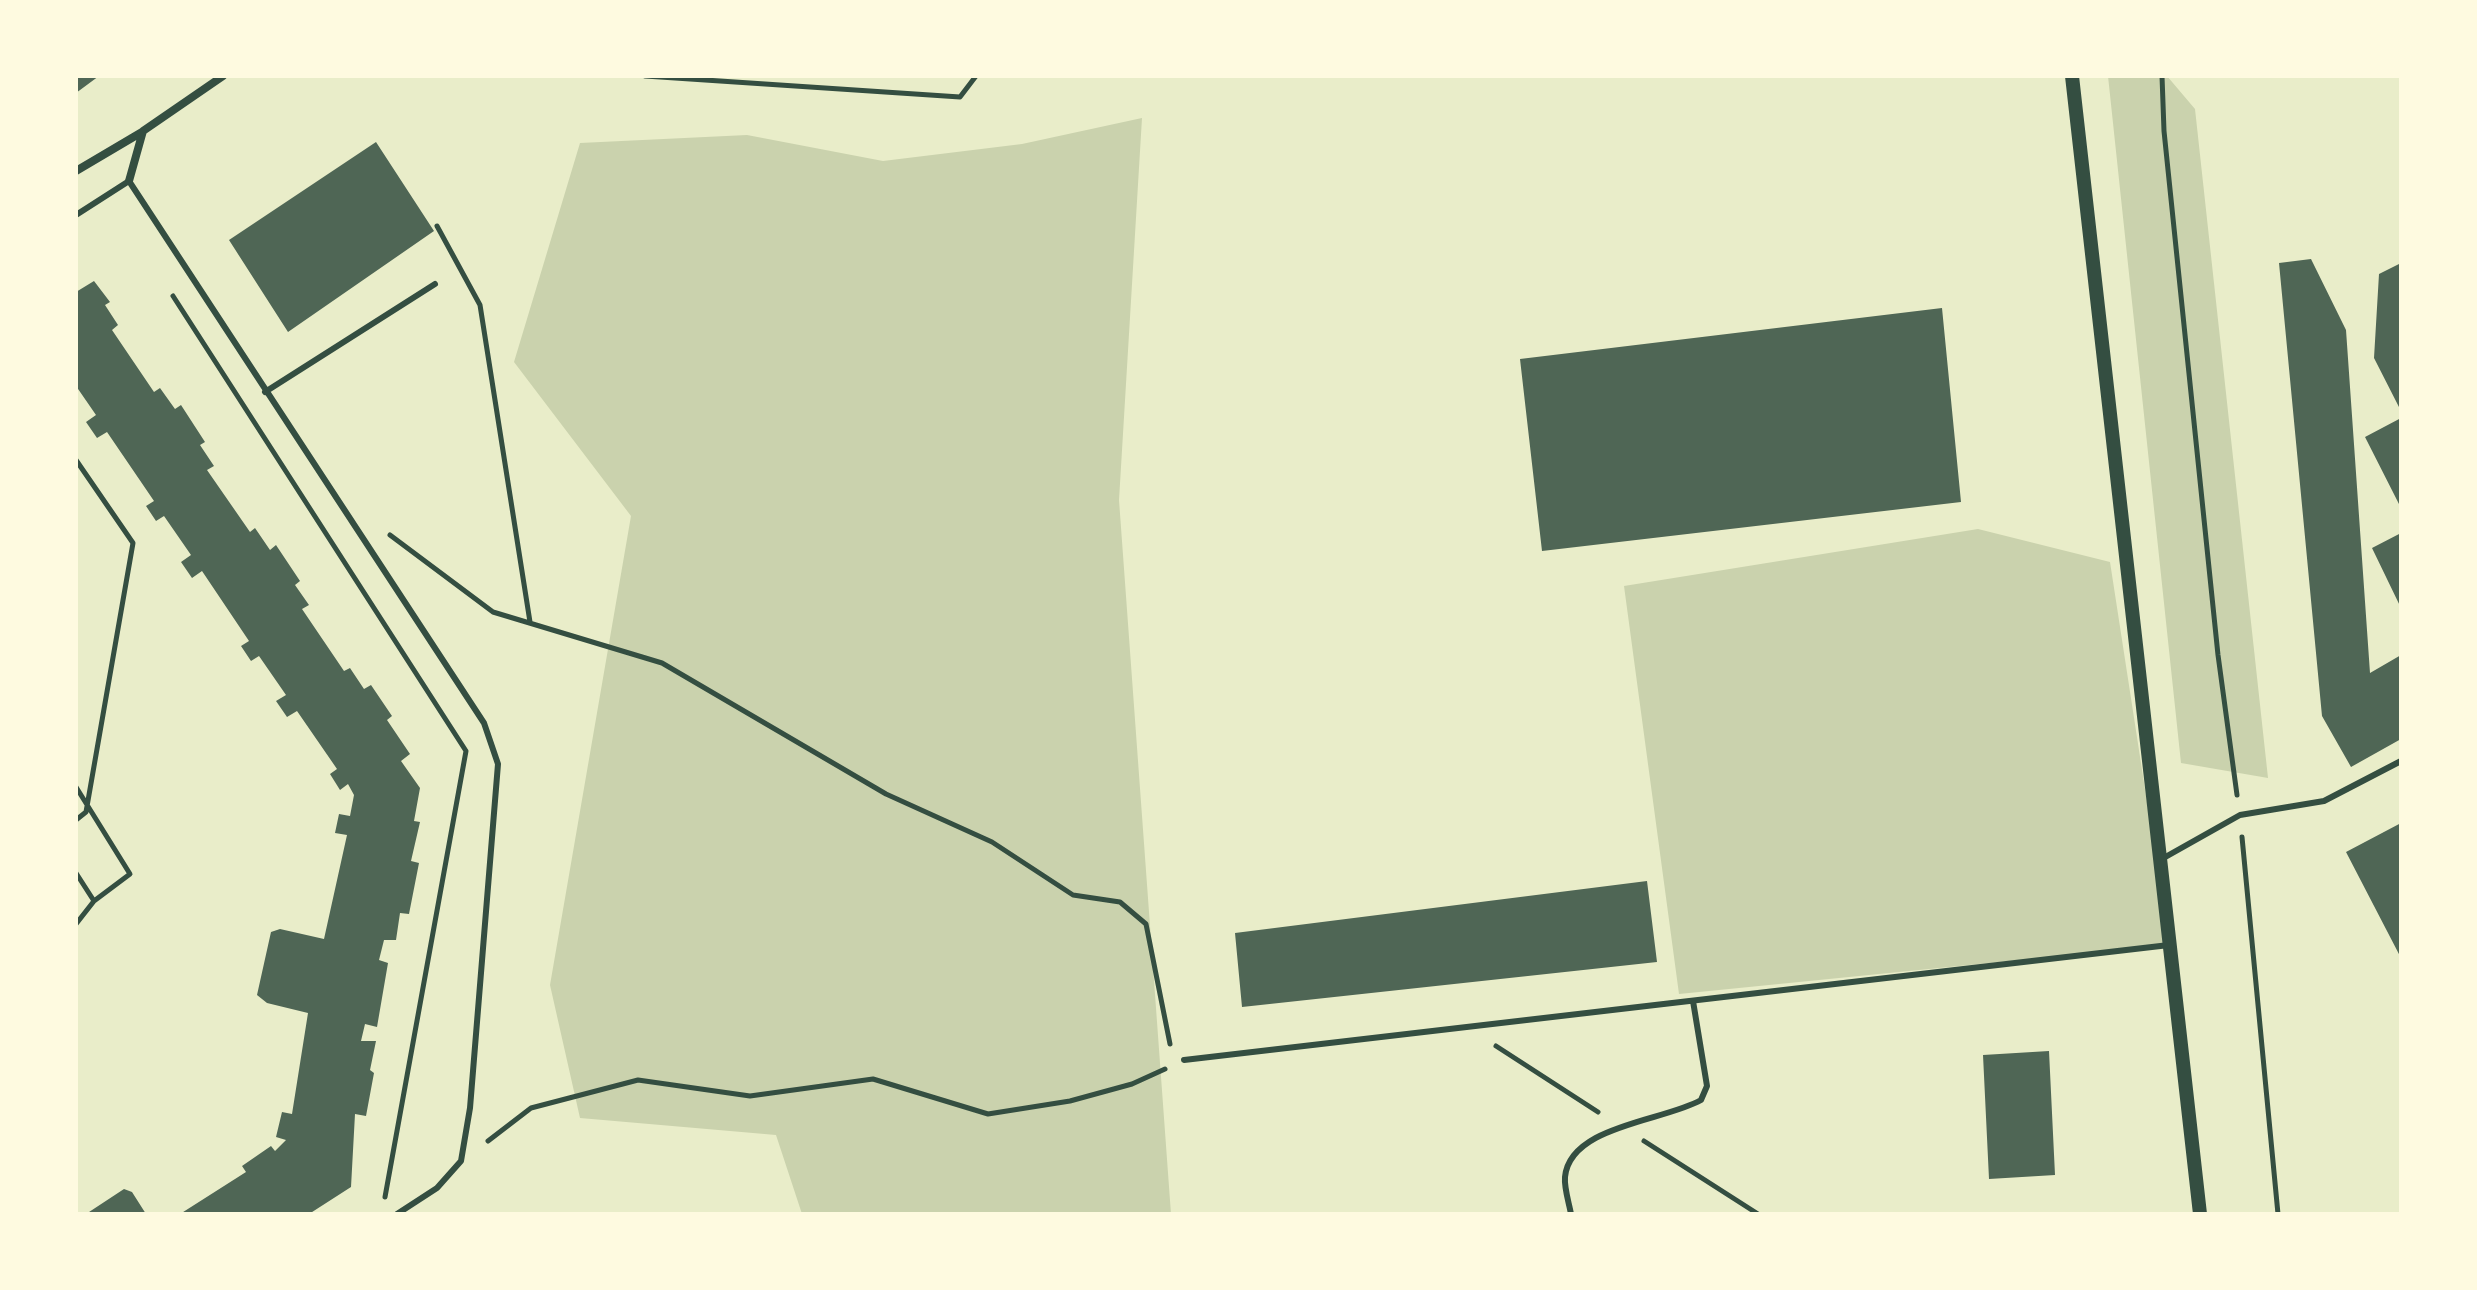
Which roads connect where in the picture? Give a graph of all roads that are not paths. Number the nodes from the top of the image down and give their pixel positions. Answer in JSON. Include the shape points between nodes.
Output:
{"nodes":[{"id":1,"x":223,"y":76,"type":"edge"},
{"id":2,"x":2072,"y":76,"type":"edge"},
{"id":3,"x":143,"y":131,"type":"junction"},
{"id":4,"x":76,"y":171,"type":"edge"},
{"id":5,"x":129,"y":181,"type":"junction"},
{"id":6,"x":76,"y":215,"type":"edge"},
{"id":7,"x":435,"y":284,"type":"dead end"},
{"id":8,"x":265,"y":392,"type":"junction"},
{"id":9,"x":2401,"y":761,"type":"edge"},
{"id":10,"x":2160,"y":860,"type":"junction"},
{"id":11,"x":2169,"y":945,"type":"junction"},
{"id":12,"x":1693,"y":1001,"type":"junction"},
{"id":13,"x":1184,"y":1060,"type":"road end"},
{"id":14,"x":397,"y":1214,"type":"edge"},
{"id":15,"x":1571,"y":1214,"type":"edge"},
{"id":16,"x":2200,"y":1214,"type":"edge"}],
"edges":[{"from":1,"to":3,"type":"street"},
{"from":2,"to":10,"type":"street"},
{"from":3,"to":4,"type":"street"},
{"from":3,"to":5,"type":"street"},
{"from":5,"to":6,"type":"lane"},
{"from":5,"to":8,"type":"lane"},
{"from":7,"to":8,"type":"lane"},
{"from":8,"to":14,"type":"lane","via":[[484,723],[498,764],[470,1108],[461,1161],[437,1188]]},
{"from":9,"to":10,"type":"lane","via":[[2324,801],[2240,815]]},
{"from":10,"to":11,"type":"street"},
{"from":11,"to":12,"type":"lane"},
{"from":11,"to":16,"type":"street"},
{"from":12,"to":13,"type":"lane"},
{"from":12,"to":15,"type":"lane","via":[[1707,1086],[1701,1100],[1591,1138],[1565,1175]]}]}
